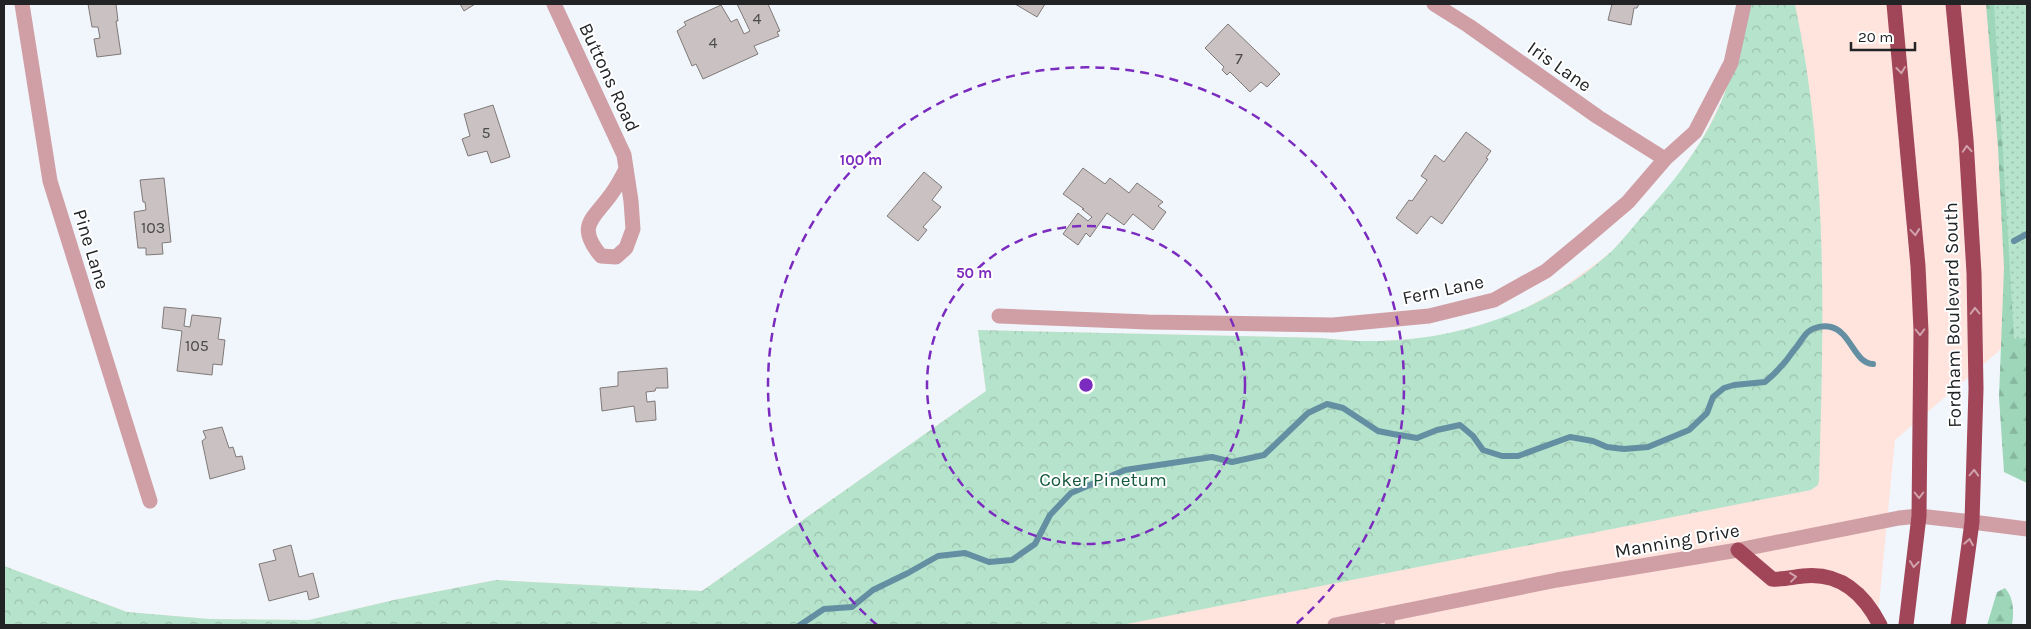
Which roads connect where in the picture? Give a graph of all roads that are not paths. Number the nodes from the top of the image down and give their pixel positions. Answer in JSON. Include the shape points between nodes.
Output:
{"nodes":[{"id":1,"x":22,"y":4,"type":"edge"},
{"id":2,"x":554,"y":4,"type":"edge"},
{"id":3,"x":1434,"y":4,"type":"edge"},
{"id":4,"x":1744,"y":4,"type":"edge"},
{"id":5,"x":1894,"y":4,"type":"edge"},
{"id":6,"x":1953,"y":4,"type":"edge"},
{"id":7,"x":1665,"y":159,"type":"junction"},
{"id":8,"x":626,"y":169,"type":"junction"},
{"id":9,"x":999,"y":316,"type":"dead end"},
{"id":10,"x":150,"y":501,"type":"dead end"},
{"id":11,"x":1919,"y":516,"type":"junction"},
{"id":12,"x":1972,"y":522,"type":"junction"},
{"id":13,"x":2027,"y":529,"type":"edge"},
{"id":14,"x":1738,"y":550,"type":"junction"},
{"id":15,"x":1390,"y":620,"type":"edge"},
{"id":16,"x":1335,"y":625,"type":"edge"},
{"id":17,"x":1880,"y":625,"type":"edge"},
{"id":18,"x":1906,"y":625,"type":"edge"},
{"id":19,"x":1958,"y":625,"type":"edge"}],
"edges":[{"from":1,"to":10,"type":"street","name":"Pine Lane","via":[[50,181]]},
{"from":2,"to":8,"type":"street","name":"Buttons Road","via":[[624,155]]},
{"from":3,"to":7,"type":"street","name":"Iris Lane"},
{"from":4,"to":7,"type":"street","name":"Fern Lane","via":[[1730,63],[1713,99],[1695,132]]},
{"from":5,"to":11,"type":"highway","name":"Fordham Boulevard South","one_way":true,"via":[[1918,266]]},
{"from":12,"to":6,"type":"highway","name":"Fordham Boulevard South","one_way":true,"via":[[1976,389],[1974,273]]},
{"from":7,"to":9,"type":"street","name":"Fern Lane","via":[[1628,202],[1546,270],[1494,300],[1429,316],[1333,325]]},
{"from":8,"to":8,"type":"street","name":"Buttons Road","via":[[594,214],[587,230],[590,243],[601,256],[616,257],[626,248],[633,229]]},
{"from":11,"to":12,"type":"street","name":"Manning Drive"},
{"from":11,"to":14,"type":"street","name":"Manning Drive"},
{"from":11,"to":18,"type":"highway","name":"Fordham Boulevard South","one_way":true},
{"from":12,"to":13,"type":"street","name":"Manning Drive"},
{"from":19,"to":12,"type":"highway","name":"Fordham Boulevard South","one_way":true},
{"from":14,"to":15,"type":"street","name":"Manning Drive","via":[[1557,580]]},
{"from":14,"to":17,"type":"highway","one_way":true,"via":[[1772,579],[1825,576],[1842,581],[1863,598]]},
{"from":15,"to":16,"type":"street","name":"Manning Drive"}]}
